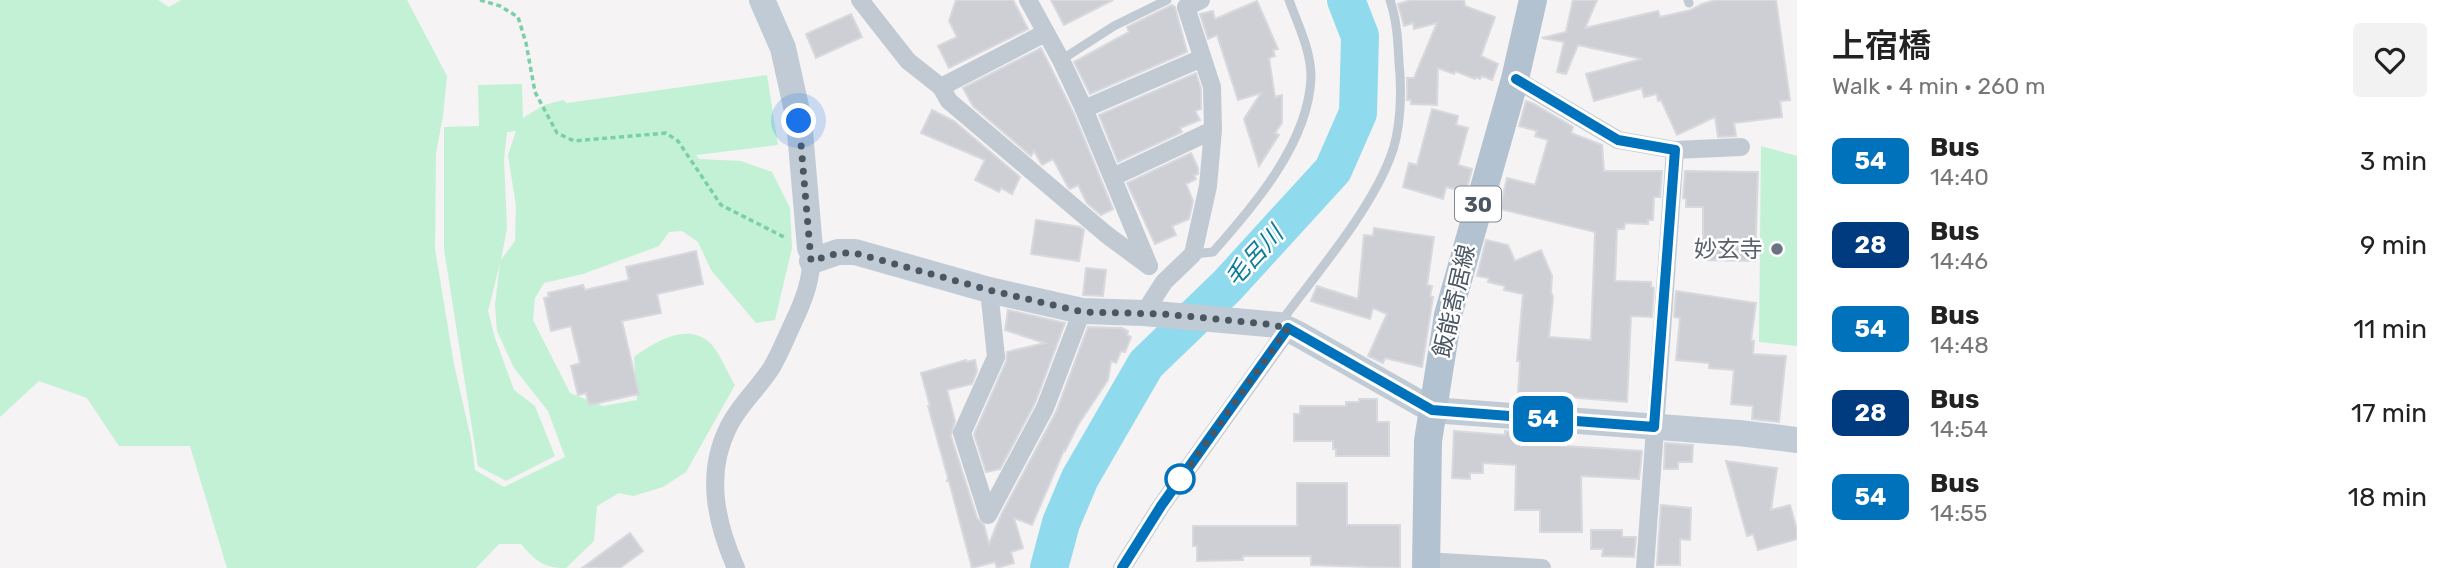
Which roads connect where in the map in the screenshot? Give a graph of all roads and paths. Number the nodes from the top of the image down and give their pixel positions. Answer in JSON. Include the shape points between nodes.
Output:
{"nodes":[{"id":1,"x":480,"y":0,"type":"edge"},
{"id":2,"x":762,"y":0,"type":"edge"},
{"id":3,"x":860,"y":0,"type":"edge"},
{"id":4,"x":1028,"y":0,"type":"edge"},
{"id":5,"x":1167,"y":0,"type":"edge"},
{"id":6,"x":1201,"y":0,"type":"edge"},
{"id":7,"x":1289,"y":0,"type":"edge"},
{"id":8,"x":1390,"y":0,"type":"edge"},
{"id":9,"x":1533,"y":0,"type":"edge"},
{"id":10,"x":1045,"y":33,"type":"junction"},
{"id":11,"x":1202,"y":58,"type":"junction"},
{"id":12,"x":1061,"y":60,"type":"junction"},
{"id":13,"x":1516,"y":79,"type":"junction"},
{"id":14,"x":940,"y":87,"type":"junction"},
{"id":15,"x":1084,"y":110,"type":"junction"},
{"id":16,"x":1213,"y":130,"type":"junction"},
{"id":17,"x":1741,"y":147,"type":"dead end"},
{"id":18,"x":1675,"y":150,"type":"junction"},
{"id":19,"x":1113,"y":177,"type":"junction"},
{"id":20,"x":811,"y":254,"type":"junction"},
{"id":21,"x":1193,"y":254,"type":"junction"},
{"id":22,"x":1149,"y":266,"type":"junction"},
{"id":23,"x":1164,"y":282,"type":"junction"},
{"id":24,"x":989,"y":290,"type":"junction"},
{"id":25,"x":1083,"y":312,"type":"junction"},
{"id":26,"x":1154,"y":313,"type":"junction"},
{"id":27,"x":1278,"y":326,"type":"junction"},
{"id":28,"x":1432,"y":410,"type":"junction"},
{"id":29,"x":1654,"y":427,"type":"junction"},
{"id":30,"x":1797,"y":440,"type":"edge"},
{"id":31,"x":1426,"y":565,"type":"edge"},
{"id":32,"x":736,"y":568,"type":"edge"},
{"id":33,"x":1122,"y":568,"type":"edge"},
{"id":34,"x":1542,"y":568,"type":"edge"},
{"id":35,"x":1645,"y":568,"type":"edge"}],
"edges":[{"from":1,"to":20,"type":"path","via":[[518,17],[535,92],[557,133],[574,141],[666,133],[678,141],[721,205]]},
{"from":2,"to":20,"type":"street","via":[[783,48],[799,121]]},
{"from":3,"to":14,"type":"street","via":[[908,61]]},
{"from":4,"to":10,"type":"street"},
{"from":5,"to":12,"type":"lane"},
{"from":6,"to":11,"type":"street","via":[[1186,7]]},
{"from":7,"to":21,"type":"lane","via":[[1307,47],[1311,78],[1293,144],[1240,222],[1213,252]]},
{"from":8,"to":27,"type":"lane","via":[[1396,17],[1401,79],[1391,157],[1358,216]]},
{"from":9,"to":13,"type":"main road","name":"飯能寄居線","number":"30"},
{"from":10,"to":12,"type":"street"},
{"from":10,"to":14,"type":"street"},
{"from":11,"to":15,"type":"street"},
{"from":11,"to":16,"type":"street","via":[[1212,87]]},
{"from":12,"to":15,"type":"street"},
{"from":13,"to":18,"type":"street","via":[[1618,140]]},
{"from":13,"to":28,"type":"main road","name":"飯能寄居線","number":"30","via":[[1448,315]]},
{"from":14,"to":22,"type":"street","via":[[949,101]]},
{"from":15,"to":19,"type":"street"},
{"from":16,"to":19,"type":"street"},
{"from":16,"to":21,"type":"street","via":[[1208,186]]},
{"from":17,"to":18,"type":"street"},
{"from":18,"to":29,"type":"street"},
{"from":19,"to":22,"type":"street"},
{"from":20,"to":24,"type":"street","via":[[855,253]]},
{"from":20,"to":32,"type":"street","via":[[806,297],[772,366],[728,428],[714,472],[716,506]]},
{"from":21,"to":23,"type":"street"},
{"from":22,"to":23,"type":"street"},
{"from":23,"to":26,"type":"street"},
{"from":24,"to":25,"type":"street"},
{"from":24,"to":25,"type":"street","via":[[996,357],[962,433],[988,514],[1045,408]]},
{"from":25,"to":26,"type":"street"},
{"from":26,"to":27,"type":"street"},
{"from":27,"to":28,"type":"street"},
{"from":27,"to":33,"type":"street"},
{"from":28,"to":29,"type":"street"},
{"from":28,"to":31,"type":"main road","name":"飯能寄居線","number":"30"},
{"from":29,"to":30,"type":"street"},
{"from":29,"to":35,"type":"street"},
{"from":31,"to":34,"type":"street"}]}
